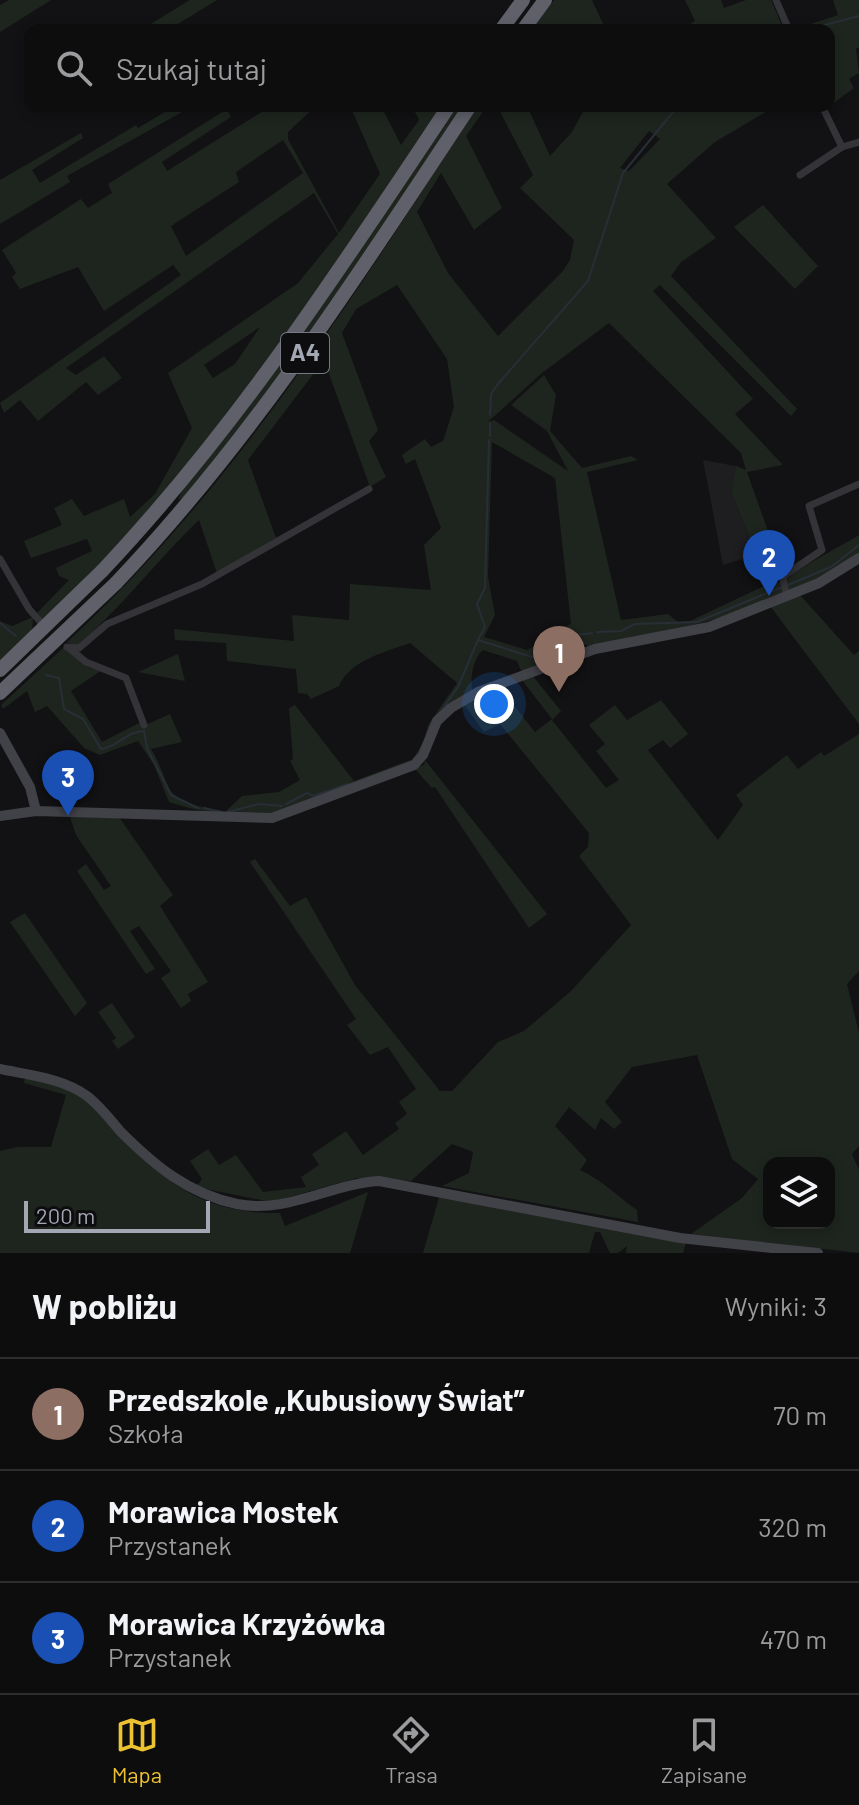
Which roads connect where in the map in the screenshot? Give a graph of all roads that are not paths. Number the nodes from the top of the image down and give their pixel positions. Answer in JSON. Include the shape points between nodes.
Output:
{"nodes":[{"id":1,"x":523,"y":0,"type":"edge"},
{"id":2,"x":545,"y":0,"type":"edge"},
{"id":3,"x":776,"y":0,"type":"edge"},
{"id":4,"x":505,"y":24,"type":"edge"},
{"id":5,"x":527,"y":24,"type":"edge"},
{"id":6,"x":786,"y":24,"type":"edge"},
{"id":7,"x":445,"y":112,"type":"edge"},
{"id":8,"x":466,"y":112,"type":"edge"},
{"id":9,"x":825,"y":112,"type":"edge"},
{"id":10,"x":859,"y":142,"type":"edge"},
{"id":11,"x":842,"y":147,"type":"junction"},
{"id":12,"x":800,"y":175,"type":"dead end"},
{"id":13,"x":859,"y":484,"type":"edge"},
{"id":14,"x":369,"y":489,"type":"dead end"},
{"id":15,"x":859,"y":558,"type":"edge"},
{"id":16,"x":0,"y":559,"type":"edge"},
{"id":17,"x":785,"y":589,"type":"junction"},
{"id":18,"x":67,"y":647,"type":"junction"},
{"id":19,"x":0,"y":670,"type":"edge"},
{"id":20,"x":0,"y":693,"type":"edge"},
{"id":21,"x":144,"y":725,"type":"dead end"},
{"id":22,"x":0,"y":733,"type":"edge"},
{"id":23,"x":36,"y":811,"type":"junction"},
{"id":24,"x":0,"y":816,"type":"edge"},
{"id":25,"x":0,"y":1069,"type":"edge"},
{"id":26,"x":818,"y":1253,"type":"edge"}],
"edges":[{"from":1,"to":4,"type":"highway"},
{"from":2,"to":5,"type":"highway"},
{"from":3,"to":6,"type":"street"},
{"from":7,"to":19,"type":"highway","number":"A4","bridge":true,"via":[[237,416],[102,571]]},
{"from":8,"to":20,"type":"highway","number":"A4","bridge":true,"via":[[285,381],[206,483],[116,583]]},
{"from":9,"to":11,"type":"street"},
{"from":10,"to":11,"type":"street"},
{"from":11,"to":12,"type":"street"},
{"from":13,"to":17,"type":"street","via":[[809,506],[822,550],[789,571]]},
{"from":14,"to":18,"type":"street","via":[[208,581],[107,624],[79,648]]},
{"from":15,"to":17,"type":"street","via":[[819,583]]},
{"from":16,"to":18,"type":"street","via":[[38,620]]},
{"from":17,"to":23,"type":"street","via":[[709,627],[585,652],[478,692],[437,721],[414,765],[272,818]]},
{"from":18,"to":21,"type":"street","via":[[86,662],[126,678]]},
{"from":22,"to":23,"type":"street","via":[[30,787]]},
{"from":23,"to":24,"type":"street"},
{"from":25,"to":26,"type":"street","via":[[64,1084],[88,1096],[177,1182],[237,1204],[287,1204],[379,1181],[680,1238]]}]}
